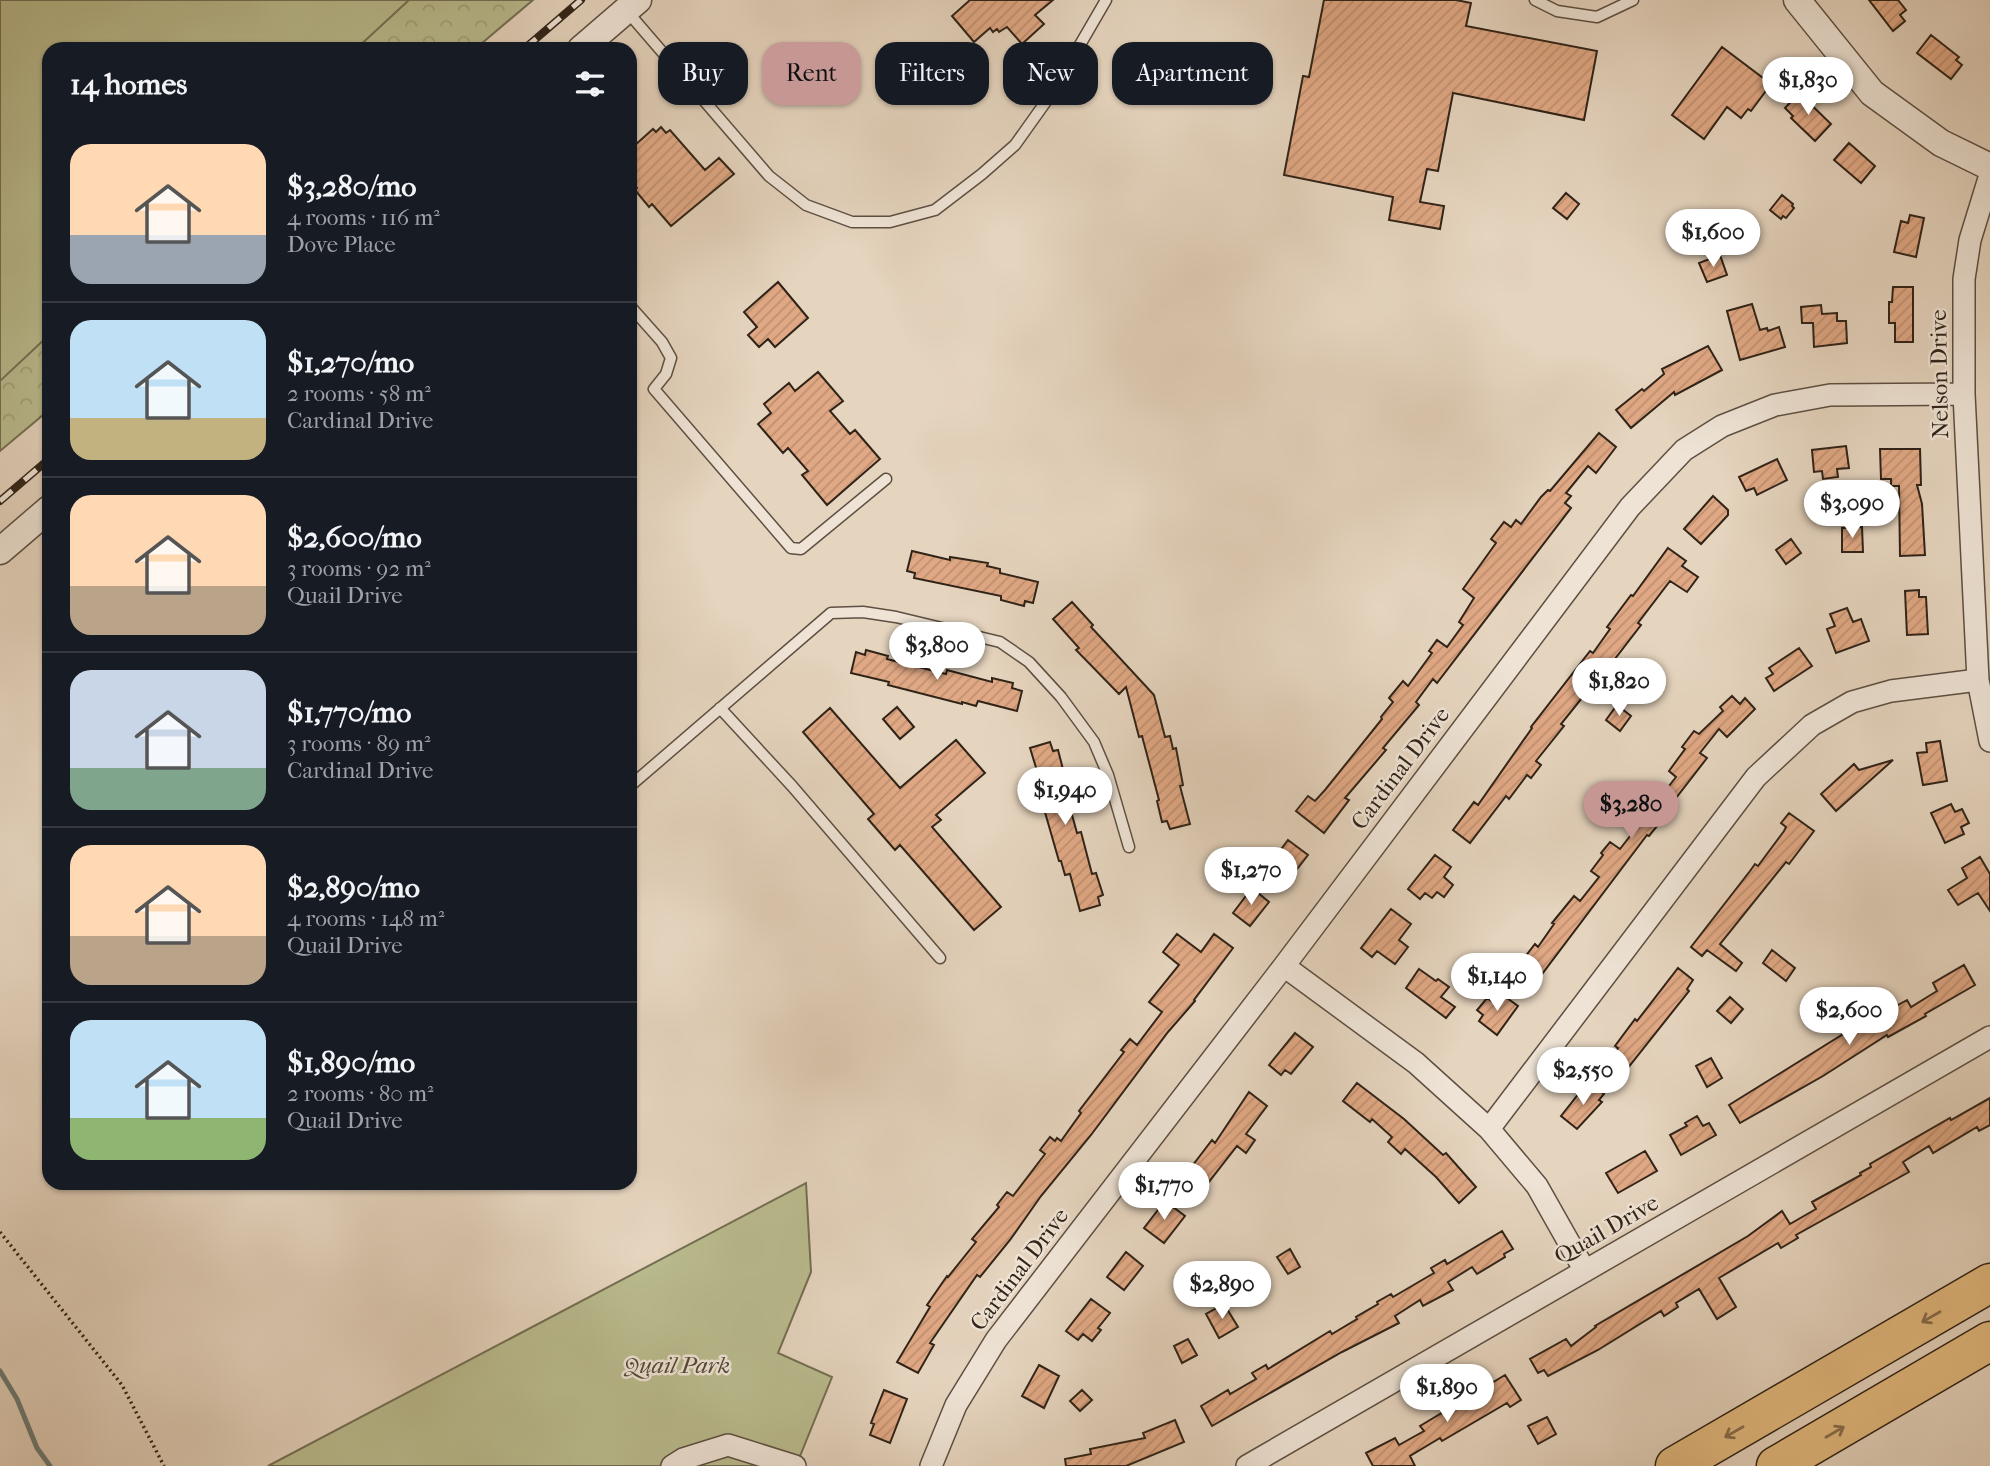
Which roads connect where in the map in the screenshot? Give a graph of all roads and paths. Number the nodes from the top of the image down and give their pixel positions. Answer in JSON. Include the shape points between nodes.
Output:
{"nodes":[{"id":1,"x":1106,"y":0,"type":"edge"},
{"id":2,"x":1535,"y":0,"type":"edge"},
{"id":3,"x":1633,"y":0,"type":"edge"},
{"id":4,"x":1797,"y":0,"type":"edge"},
{"id":5,"x":632,"y":5,"type":"edge"},
{"id":6,"x":589,"y":42,"type":"edge"},
{"id":7,"x":1990,"y":167,"type":"edge"},
{"id":8,"x":1990,"y":175,"type":"edge"},
{"id":9,"x":637,"y":314,"type":"edge"},
{"id":10,"x":1964,"y":394,"type":"junction"},
{"id":11,"x":886,"y":479,"type":"dead end"},
{"id":12,"x":42,"y":515,"type":"edge"},
{"id":13,"x":0,"y":551,"type":"edge"},
{"id":14,"x":1978,"y":680,"type":"junction"},
{"id":15,"x":720,"y":708,"type":"junction"},
{"id":16,"x":1990,"y":741,"type":"edge"},
{"id":17,"x":637,"y":780,"type":"edge"},
{"id":18,"x":1129,"y":847,"type":"dead end"},
{"id":19,"x":940,"y":958,"type":"dead end"},
{"id":20,"x":1284,"y":966,"type":"junction"},
{"id":21,"x":1990,"y":1037,"type":"edge"},
{"id":22,"x":1489,"y":1129,"type":"junction"},
{"id":23,"x":0,"y":1232,"type":"edge"},
{"id":24,"x":1585,"y":1271,"type":"junction"},
{"id":25,"x":1990,"y":1283,"type":"edge"},
{"id":26,"x":1990,"y":1341,"type":"edge"},
{"id":27,"x":164,"y":1466,"type":"edge"},
{"id":28,"x":672,"y":1466,"type":"edge"},
{"id":29,"x":795,"y":1466,"type":"edge"},
{"id":30,"x":931,"y":1466,"type":"edge"},
{"id":31,"x":1247,"y":1466,"type":"edge"},
{"id":32,"x":1675,"y":1466,"type":"edge"},
{"id":33,"x":1776,"y":1466,"type":"edge"}],
"edges":[{"from":1,"to":5,"type":"lane","via":[[1052,93],[1015,145],[935,210],[890,222],[852,222],[806,205],[769,176]]},
{"from":2,"to":3,"type":"lane","via":[[1557,11],[1597,17]]},
{"from":4,"to":7,"type":"street","via":[[1872,93],[1941,144]]},
{"from":5,"to":6,"type":"street"},
{"from":8,"to":10,"type":"street","name":"Nelson Drive","via":[[1970,240],[1964,279]]},
{"from":9,"to":11,"type":"lane","via":[[671,358],[654,390],[791,548],[801,549]]},
{"from":10,"to":14,"type":"street","name":"Nelson Drive"},
{"from":10,"to":20,"type":"street","name":"Cardinal Drive","via":[[1830,395],[1775,405],[1722,426],[1684,450],[1630,507]]},
{"from":12,"to":13,"type":"street"},
{"from":14,"to":16,"type":"street","name":"Nelson Drive"},
{"from":14,"to":22,"type":"street","via":[[1891,691],[1852,702],[1812,725],[1756,778]]},
{"from":15,"to":17,"type":"lane"},
{"from":15,"to":18,"type":"lane","via":[[831,613],[874,613],[1000,642],[1037,671],[1094,742]]},
{"from":15,"to":19,"type":"lane"},
{"from":20,"to":22,"type":"street","via":[[1416,1063]]},
{"from":20,"to":30,"type":"street","name":"Cardinal Drive","via":[[996,1340],[956,1405]]},
{"from":21,"to":24,"type":"street","name":"Quail Drive"},
{"from":22,"to":24,"type":"street","via":[[1537,1186]]},
{"from":23,"to":27,"type":"path","via":[[122,1385]]},
{"from":24,"to":31,"type":"street","name":"Quail Drive"},
{"from":25,"to":32,"type":"highway","one_way":true},
{"from":33,"to":26,"type":"highway","one_way":true},
{"from":28,"to":29,"type":"street","via":[[728,1445]]}]}
